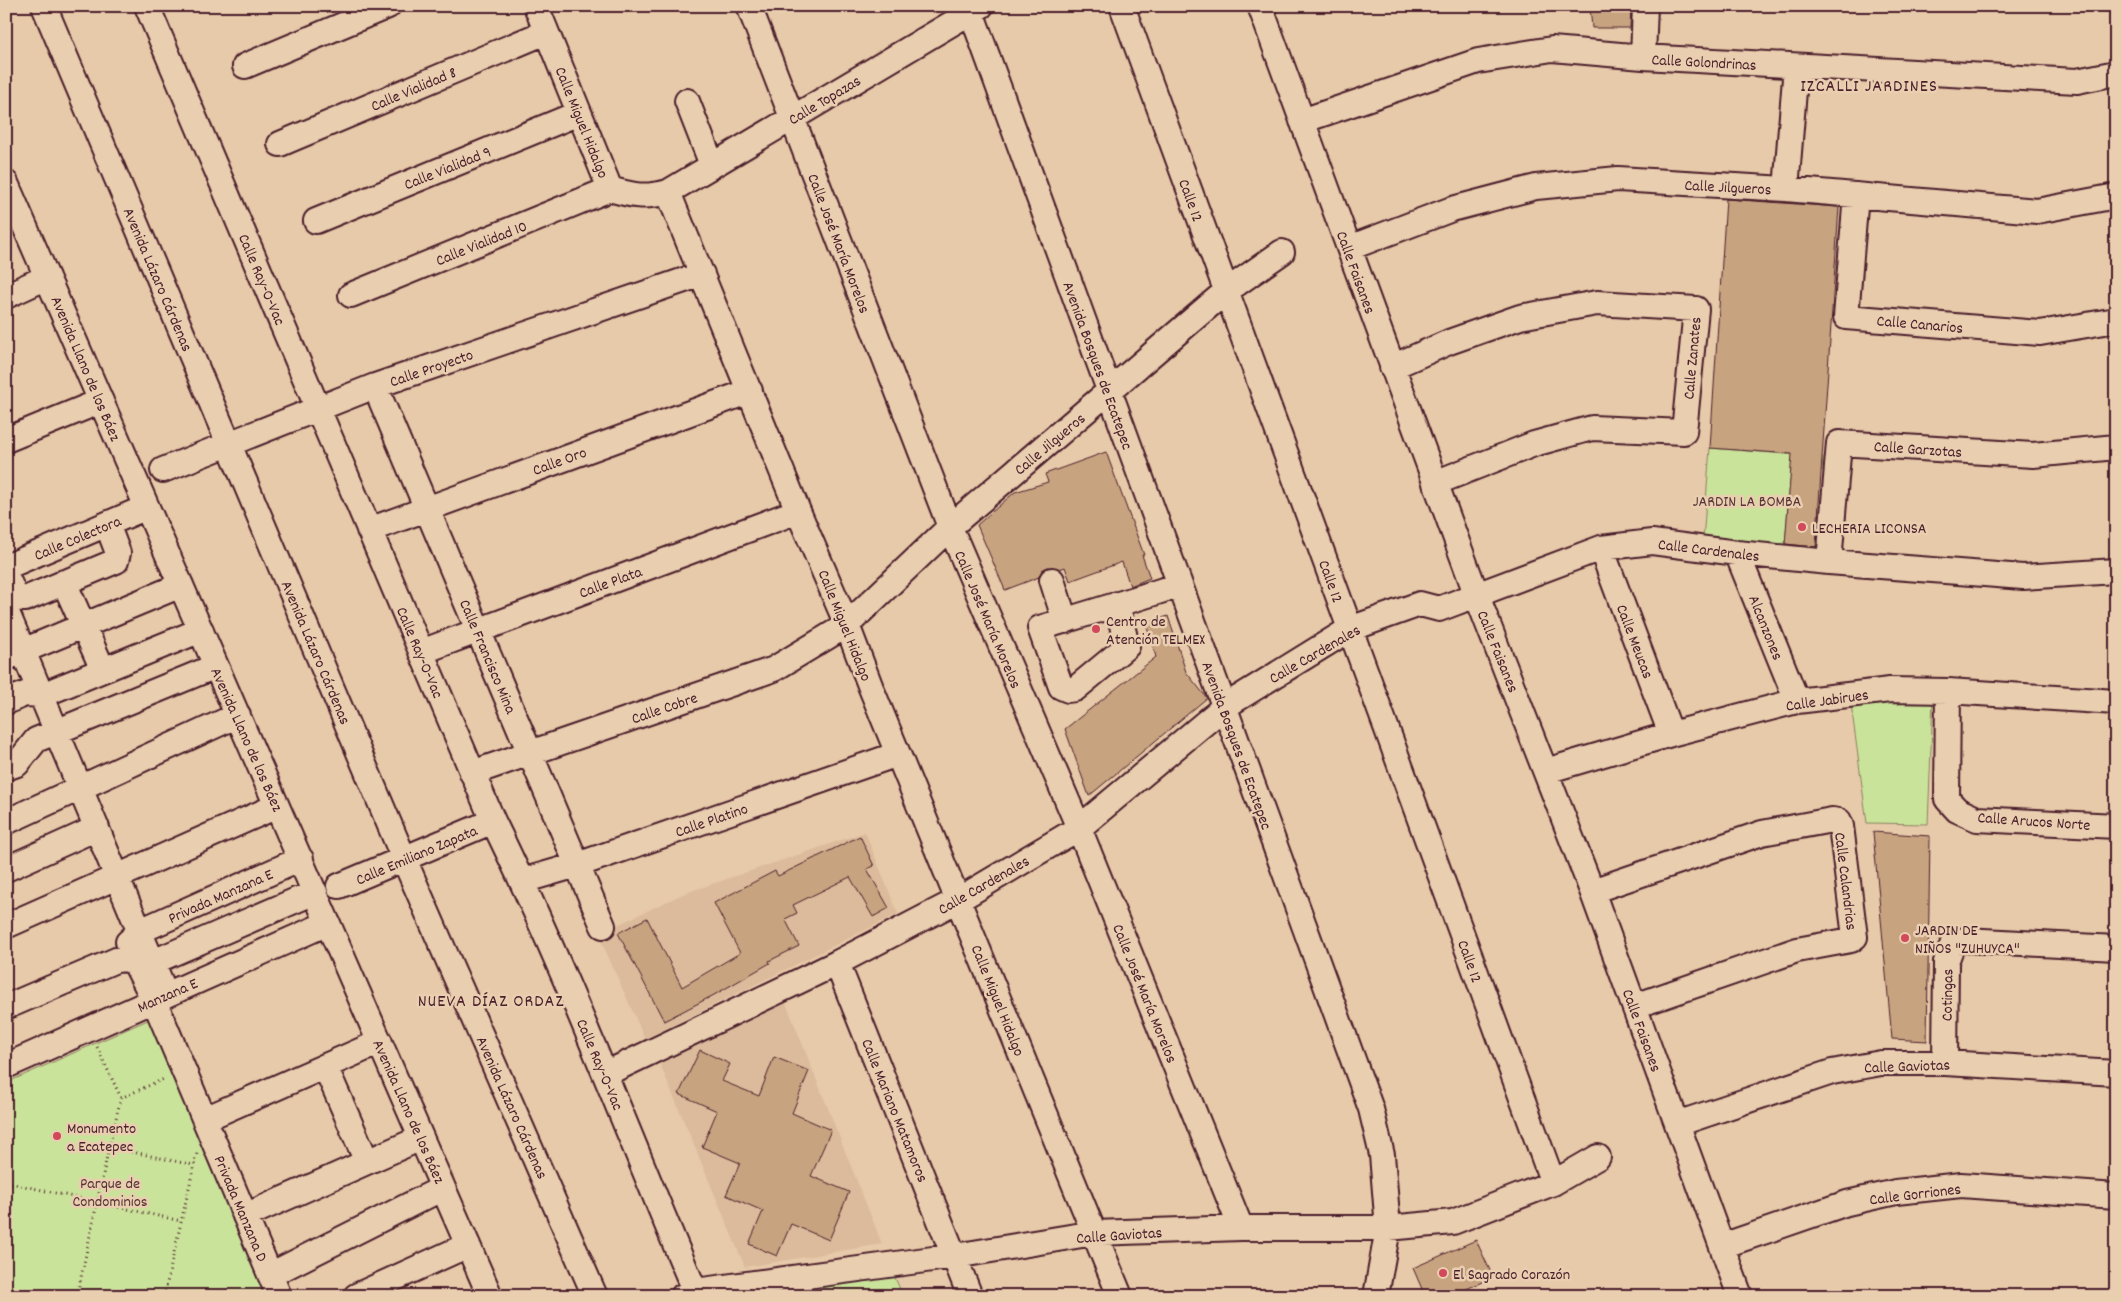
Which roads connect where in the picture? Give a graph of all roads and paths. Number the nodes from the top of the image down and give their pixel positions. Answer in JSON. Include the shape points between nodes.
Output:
{"nodes":[{"id":1,"x":44,"y":6,"type":"edge"},
{"id":2,"x":147,"y":6,"type":"edge"},
{"id":3,"x":388,"y":6,"type":"edge"},
{"id":4,"x":536,"y":6,"type":"edge"},
{"id":5,"x":749,"y":6,"type":"edge"},
{"id":6,"x":1122,"y":6,"type":"edge"},
{"id":7,"x":1260,"y":6,"type":"edge"},
{"id":8,"x":1645,"y":6,"type":"edge"},
{"id":9,"x":974,"y":8,"type":"edge"},
{"id":10,"x":546,"y":32,"type":"junction"},
{"id":11,"x":1643,"y":57,"type":"junction"},
{"id":12,"x":245,"y":66,"type":"dead end"},
{"id":13,"x":1796,"y":66,"type":"junction"},
{"id":14,"x":2116,"y":73,"type":"edge"},
{"id":15,"x":687,"y":101,"type":"dead end"},
{"id":16,"x":579,"y":113,"type":"junction"},
{"id":17,"x":792,"y":118,"type":"junction"},
{"id":18,"x":1302,"y":121,"type":"junction"},
{"id":19,"x":280,"y":144,"type":"dead end"},
{"id":20,"x":712,"y":165,"type":"junction"},
{"id":21,"x":6,"y":183,"type":"edge"},
{"id":22,"x":1786,"y":189,"type":"junction"},
{"id":23,"x":610,"y":190,"type":"junction"},
{"id":24,"x":668,"y":192,"type":"junction"},
{"id":25,"x":1856,"y":195,"type":"junction"},
{"id":26,"x":2116,"y":196,"type":"edge"},
{"id":27,"x":316,"y":221,"type":"dead end"},
{"id":28,"x":1349,"y":248,"type":"junction"},
{"id":29,"x":1282,"y":252,"type":"dead end"},
{"id":30,"x":702,"y":274,"type":"junction"},
{"id":31,"x":47,"y":278,"type":"junction"},
{"id":32,"x":1225,"y":292,"type":"junction"},
{"id":33,"x":352,"y":295,"type":"dead end"},
{"id":34,"x":6,"y":296,"type":"edge"},
{"id":35,"x":2116,"y":320,"type":"edge"},
{"id":36,"x":1392,"y":367,"type":"junction"},
{"id":37,"x":375,"y":386,"type":"junction"},
{"id":38,"x":750,"y":391,"type":"junction"},
{"id":39,"x":1108,"y":392,"type":"junction"},
{"id":40,"x":101,"y":401,"type":"junction"},
{"id":41,"x":317,"y":408,"type":"junction"},
{"id":42,"x":6,"y":440,"type":"edge"},
{"id":43,"x":228,"y":444,"type":"junction"},
{"id":44,"x":2116,"y":447,"type":"edge"},
{"id":45,"x":163,"y":470,"type":"dead end"},
{"id":46,"x":1435,"y":483,"type":"junction"},
{"id":47,"x":147,"y":507,"type":"junction"},
{"id":48,"x":427,"y":508,"type":"junction"},
{"id":49,"x":798,"y":511,"type":"junction"},
{"id":50,"x":107,"y":524,"type":"junction"},
{"id":51,"x":950,"y":527,"type":"junction"},
{"id":52,"x":369,"y":530,"type":"junction"},
{"id":53,"x":1601,"y":548,"type":"junction"},
{"id":54,"x":1737,"y":553,"type":"junction"},
{"id":55,"x":1829,"y":562,"type":"junction"},
{"id":56,"x":6,"y":567,"type":"edge"},
{"id":57,"x":2116,"y":571,"type":"edge"},
{"id":58,"x":6,"y":575,"type":"edge"},
{"id":59,"x":1052,"y":580,"type":"dead end"},
{"id":60,"x":64,"y":582,"type":"junction"},
{"id":61,"x":181,"y":585,"type":"junction"},
{"id":62,"x":1179,"y":585,"type":"junction"},
{"id":63,"x":1477,"y":596,"type":"junction"},
{"id":64,"x":9,"y":603,"type":"edge"},
{"id":65,"x":1117,"y":604,"type":"junction"},
{"id":66,"x":1065,"y":621,"type":"junction"},
{"id":67,"x":847,"y":625,"type":"junction"},
{"id":68,"x":84,"y":626,"type":"junction"},
{"id":69,"x":1350,"y":629,"type":"junction"},
{"id":70,"x":200,"y":630,"type":"junction"},
{"id":71,"x":478,"y":630,"type":"junction"},
{"id":72,"x":421,"y":652,"type":"junction"},
{"id":73,"x":15,"y":654,"type":"edge"},
{"id":74,"x":216,"y":666,"type":"junction"},
{"id":75,"x":102,"y":670,"type":"junction"},
{"id":76,"x":1948,"y":691,"type":"junction"},
{"id":77,"x":42,"y":695,"type":"junction"},
{"id":78,"x":1797,"y":701,"type":"junction"},
{"id":79,"x":6,"y":702,"type":"edge"},
{"id":80,"x":2116,"y":702,"type":"edge"},
{"id":81,"x":1224,"y":707,"type":"junction"},
{"id":82,"x":238,"y":715,"type":"junction"},
{"id":83,"x":57,"y":731,"type":"junction"},
{"id":84,"x":1672,"y":734,"type":"junction"},
{"id":85,"x":530,"y":754,"type":"junction"},
{"id":86,"x":898,"y":754,"type":"junction"},
{"id":87,"x":6,"y":768,"type":"edge"},
{"id":88,"x":1546,"y":771,"type":"junction"},
{"id":89,"x":472,"y":773,"type":"junction"},
{"id":90,"x":80,"y":788,"type":"junction"},
{"id":91,"x":277,"y":806,"type":"junction"},
{"id":92,"x":493,"y":821,"type":"junction"},
{"id":93,"x":6,"y":822,"type":"edge"},
{"id":94,"x":2116,"y":826,"type":"edge"},
{"id":95,"x":97,"y":828,"type":"junction"},
{"id":96,"x":1079,"y":828,"type":"junction"},
{"id":97,"x":300,"y":859,"type":"junction"},
{"id":98,"x":404,"y":859,"type":"junction"},
{"id":99,"x":577,"y":865,"type":"junction"},
{"id":100,"x":6,"y":869,"type":"edge"},
{"id":101,"x":117,"y":877,"type":"junction"},
{"id":102,"x":522,"y":882,"type":"junction"},
{"id":103,"x":339,"y":886,"type":"dead end"},
{"id":104,"x":1592,"y":891,"type":"junction"},
{"id":105,"x":316,"y":892,"type":"junction"},
{"id":106,"x":958,"y":900,"type":"junction"},
{"id":107,"x":328,"y":922,"type":"junction"},
{"id":108,"x":6,"y":926,"type":"edge"},
{"id":109,"x":603,"y":926,"type":"dead end"},
{"id":110,"x":140,"y":931,"type":"junction"},
{"id":111,"x":2116,"y":948,"type":"edge"},
{"id":112,"x":116,"y":960,"type":"junction"},
{"id":113,"x":153,"y":962,"type":"junction"},
{"id":114,"x":837,"y":963,"type":"junction"},
{"id":115,"x":160,"y":997,"type":"junction"},
{"id":116,"x":1635,"y":1006,"type":"junction"},
{"id":117,"x":6,"y":1007,"type":"edge"},
{"id":118,"x":89,"y":1029,"type":"junction"},
{"id":119,"x":380,"y":1042,"type":"junction"},
{"id":120,"x":1945,"y":1062,"type":"junction"},
{"id":121,"x":6,"y":1066,"type":"edge"},
{"id":122,"x":325,"y":1066,"type":"junction"},
{"id":123,"x":183,"y":1070,"type":"junction"},
{"id":124,"x":2116,"y":1073,"type":"edge"},
{"id":125,"x":605,"y":1074,"type":"junction"},
{"id":126,"x":121,"y":1098,"type":"junction"},
{"id":127,"x":204,"y":1119,"type":"junction"},
{"id":128,"x":1677,"y":1124,"type":"junction"},
{"id":129,"x":421,"y":1138,"type":"junction"},
{"id":130,"x":109,"y":1147,"type":"junction"},
{"id":131,"x":1598,"y":1157,"type":"dead end"},
{"id":132,"x":367,"y":1162,"type":"junction"},
{"id":133,"x":194,"y":1166,"type":"junction"},
{"id":134,"x":6,"y":1182,"type":"edge"},
{"id":135,"x":1553,"y":1183,"type":"junction"},
{"id":136,"x":443,"y":1188,"type":"junction"},
{"id":137,"x":2116,"y":1196,"type":"edge"},
{"id":138,"x":97,"y":1202,"type":"junction"},
{"id":139,"x":245,"y":1216,"type":"junction"},
{"id":140,"x":181,"y":1221,"type":"junction"},
{"id":141,"x":1241,"y":1228,"type":"junction"},
{"id":142,"x":1388,"y":1228,"type":"junction"},
{"id":143,"x":1094,"y":1233,"type":"junction"},
{"id":144,"x":468,"y":1245,"type":"junction"},
{"id":145,"x":1722,"y":1246,"type":"junction"},
{"id":146,"x":955,"y":1256,"type":"junction"},
{"id":147,"x":275,"y":1285,"type":"edge"},
{"id":148,"x":692,"y":1294,"type":"edge"},
{"id":149,"x":77,"y":1296,"type":"edge"},
{"id":150,"x":164,"y":1296,"type":"edge"},
{"id":151,"x":356,"y":1296,"type":"edge"},
{"id":152,"x":490,"y":1296,"type":"edge"},
{"id":153,"x":595,"y":1296,"type":"edge"},
{"id":154,"x":970,"y":1296,"type":"edge"},
{"id":155,"x":1120,"y":1296,"type":"edge"},
{"id":156,"x":1376,"y":1296,"type":"edge"},
{"id":157,"x":1740,"y":1296,"type":"edge"}],
"edges":[{"from":1,"to":43,"type":"street","name":"Avenida Lázaro Cárdenas"},
{"from":2,"to":41,"type":"street","name":"Calle Ray-O-Vac"},
{"from":3,"to":12,"type":"street"},
{"from":4,"to":10,"type":"street","name":"Calle Miguel Hidalgo"},
{"from":5,"to":17,"type":"street","name":"Calle José María Morelos"},
{"from":6,"to":32,"type":"street","name":"Calle 12"},
{"from":7,"to":18,"type":"street","name":"Calle Faisanes"},
{"from":8,"to":11,"type":"street"},
{"from":9,"to":17,"type":"street","name":"Calle Topazas"},
{"from":9,"to":39,"type":"street","name":"Avenida Bosques de Ecatepec"},
{"from":10,"to":16,"type":"street","name":"Calle Miguel Hidalgo"},
{"from":10,"to":19,"type":"street","name":"Calle Vialidad 8"},
{"from":11,"to":13,"type":"street","name":"Calle Golondrinas"},
{"from":11,"to":18,"type":"street","name":"Calle Golondrinas","via":[[1552,49],[1478,61]]},
{"from":13,"to":14,"type":"street","name":"Calle Golondrinas","via":[[2077,82]]},
{"from":13,"to":22,"type":"street"},
{"from":15,"to":20,"type":"street"},
{"from":16,"to":23,"type":"street","name":"Calle Miguel Hidalgo"},
{"from":16,"to":27,"type":"street","name":"Calle Vialidad 9"},
{"from":17,"to":20,"type":"street","name":"Calle Topazas"},
{"from":17,"to":51,"type":"street","name":"Calle José María Morelos"},
{"from":18,"to":28,"type":"street","name":"Calle Faisanes"},
{"from":20,"to":24,"type":"street","name":"Calle Topazas"},
{"from":21,"to":31,"type":"street","name":"Avenida Llano de los Báez"},
{"from":22,"to":25,"type":"street","name":"Calle Jilgueros"},
{"from":22,"to":28,"type":"street","name":"Calle Jilgueros","via":[[1618,179],[1536,187],[1452,208]]},
{"from":23,"to":24,"type":"street","name":"Calle Miguel Hidalgo","via":[[633,196]]},
{"from":23,"to":33,"type":"street","name":"Calle Vialidad 10"},
{"from":24,"to":30,"type":"street","name":"Calle Miguel Hidalgo"},
{"from":25,"to":26,"type":"street","name":"Calle Jilgueros","via":[[2037,211]]},
{"from":25,"to":35,"type":"street","name":"Calle Canarios","via":[[1846,317],[2040,333]]},
{"from":28,"to":36,"type":"street","name":"Calle Faisanes"},
{"from":29,"to":32,"type":"street","name":"Calle Jilgueros"},
{"from":30,"to":37,"type":"street","name":"Calle Proyecto"},
{"from":30,"to":38,"type":"street","name":"Calle Miguel Hidalgo"},
{"from":31,"to":34,"type":"street"},
{"from":31,"to":40,"type":"street","name":"Avenida Llano de los Báez"},
{"from":32,"to":39,"type":"street","name":"Calle Jilgueros"},
{"from":32,"to":69,"type":"street","name":"Calle 12"},
{"from":36,"to":46,"type":"street","name":"Calle Faisanes"},
{"from":36,"to":46,"type":"street","name":"Calle Zanates","via":[[1449,342],[1520,317],[1596,303],[1696,309],[1684,432],[1592,428],[1534,444]]},
{"from":37,"to":41,"type":"street","name":"Calle Proyecto"},
{"from":37,"to":48,"type":"street","name":"Calle Francisco Mina"},
{"from":38,"to":48,"type":"street","name":"Calle Oro"},
{"from":38,"to":49,"type":"street","name":"Calle Miguel Hidalgo"},
{"from":39,"to":51,"type":"street","name":"Calle Jilgueros"},
{"from":39,"to":62,"type":"street","name":"Avenida Bosques de Ecatepec"},
{"from":40,"to":42,"type":"street"},
{"from":40,"to":47,"type":"street","name":"Avenida Llano de los Báez"},
{"from":41,"to":43,"type":"street","name":"Calle Proyecto"},
{"from":41,"to":52,"type":"street","name":"Calle Ray-O-Vac"},
{"from":43,"to":45,"type":"street","name":"Calle Proyecto"},
{"from":43,"to":98,"type":"street","name":"Avenida Lázaro Cárdenas"},
{"from":44,"to":55,"type":"street","name":"Calle Garzotas","via":[[2033,455],[1839,443]]},
{"from":46,"to":63,"type":"street","name":"Calle Faisanes"},
{"from":47,"to":50,"type":"street","name":"Calle Colectora"},
{"from":47,"to":61,"type":"street","name":"Avenida Llano de los Báez"},
{"from":48,"to":52,"type":"street","name":"Calle Oro"},
{"from":48,"to":71,"type":"street","name":"Calle Francisco Mina"},
{"from":49,"to":67,"type":"street","name":"Calle Miguel Hidalgo"},
{"from":49,"to":71,"type":"street","name":"Calle Plata"},
{"from":50,"to":56,"type":"street","name":"Calle Colectora"},
{"from":50,"to":60,"type":"street","via":[[118,557],[116,561]]},
{"from":51,"to":67,"type":"street","name":"Calle Jilgueros"},
{"from":51,"to":96,"type":"street","name":"Calle José María Morelos"},
{"from":52,"to":72,"type":"street","name":"Calle Ray-O-Vac"},
{"from":53,"to":54,"type":"street","name":"Calle Cardenales","via":[[1652,542]]},
{"from":53,"to":63,"type":"street","name":"Calle Cardenales"},
{"from":53,"to":84,"type":"street","name":"Calle Meucas"},
{"from":54,"to":55,"type":"street","name":"Calle Cardenales"},
{"from":54,"to":78,"type":"street","name":"Alcanzones"},
{"from":55,"to":57,"type":"street","name":"Calle Cardenales","via":[[2023,577]]},
{"from":58,"to":64,"type":"street"},
{"from":59,"to":66,"type":"street"},
{"from":60,"to":64,"type":"street"},
{"from":60,"to":68,"type":"street"},
{"from":61,"to":68,"type":"street"},
{"from":61,"to":70,"type":"street","name":"Avenida Llano de los Báez"},
{"from":62,"to":65,"type":"street"},
{"from":62,"to":81,"type":"street","name":"Avenida Bosques de Ecatepec"},
{"from":63,"to":69,"type":"street","name":"Calle Cardenales"},
{"from":63,"to":88,"type":"street","name":"Calle Faisanes"},
{"from":64,"to":73,"type":"street"},
{"from":65,"to":66,"type":"street"},
{"from":65,"to":66,"type":"street","via":[[1127,646],[1075,689],[1068,690],[1061,688],[1040,628]]},
{"from":67,"to":85,"type":"street","name":"Calle Cobre","via":[[774,669]]},
{"from":67,"to":86,"type":"street","name":"Calle Miguel Hidalgo"},
{"from":68,"to":73,"type":"street"},
{"from":68,"to":75,"type":"street"},
{"from":69,"to":81,"type":"street","name":"Calle Cardenales"},
{"from":69,"to":135,"type":"street","name":"Calle 12"},
{"from":70,"to":74,"type":"street","name":"Avenida Llano de los Báez"},
{"from":70,"to":75,"type":"street"},
{"from":71,"to":72,"type":"street","name":"Calle Plata"},
{"from":71,"to":85,"type":"street","name":"Calle Francisco Mina"},
{"from":72,"to":89,"type":"street","name":"Calle Ray-O-Vac"},
{"from":73,"to":77,"type":"street"},
{"from":74,"to":82,"type":"street","name":"Avenida Llano de los Báez"},
{"from":74,"to":83,"type":"street"},
{"from":75,"to":77,"type":"street"},
{"from":76,"to":78,"type":"street","name":"Calle Jabirues","via":[[1890,690]]},
{"from":76,"to":80,"type":"street","name":"Calle Jabirues"},
{"from":76,"to":94,"type":"street","name":"Calle Arucos Norte","via":[[1947,800],[1957,810],[1977,819]]},
{"from":77,"to":79,"type":"street","via":[[24,694]]},
{"from":77,"to":83,"type":"street"},
{"from":78,"to":84,"type":"street","name":"Calle Jabirues"},
{"from":81,"to":96,"type":"street","name":"Calle Cardenales"},
{"from":81,"to":142,"type":"street","name":"Avenida Bosques de Ecatepec","via":[[1371,1109],[1382,1155]]},
{"from":82,"to":90,"type":"street"},
{"from":82,"to":91,"type":"street","name":"Avenida Llano de los Báez"},
{"from":83,"to":87,"type":"street","via":[[36,740],[17,764]]},
{"from":83,"to":90,"type":"street"},
{"from":84,"to":88,"type":"street","name":"Calle Jabirues"},
{"from":85,"to":89,"type":"street","name":"Calle Cobre"},
{"from":85,"to":99,"type":"street","name":"Calle Francisco Mina"},
{"from":86,"to":99,"type":"street","name":"Calle Platino"},
{"from":86,"to":106,"type":"street","name":"Calle Miguel Hidalgo"},
{"from":88,"to":104,"type":"street","name":"Calle Faisanes"},
{"from":89,"to":92,"type":"street","name":"Calle Ray-O-Vac"},
{"from":90,"to":93,"type":"street"},
{"from":90,"to":95,"type":"street"},
{"from":91,"to":97,"type":"street","name":"Avenida Llano de los Báez"},
{"from":91,"to":101,"type":"street"},
{"from":92,"to":98,"type":"street","name":"Calle Emiliano Zapata"},
{"from":92,"to":102,"type":"street","name":"Calle Ray-O-Vac"},
{"from":95,"to":100,"type":"street"},
{"from":95,"to":101,"type":"street"},
{"from":96,"to":106,"type":"street","name":"Calle Cardenales"},
{"from":96,"to":141,"type":"street","name":"Calle José María Morelos"},
{"from":97,"to":105,"type":"street","name":"Avenida Llano de los Báez"},
{"from":97,"to":110,"type":"street","name":"Privada Manzana E"},
{"from":98,"to":103,"type":"street","name":"Calle Emiliano Zapata"},
{"from":98,"to":153,"type":"street","name":"Avenida Lázaro Cárdenas"},
{"from":99,"to":102,"type":"street","name":"Calle Platino"},
{"from":99,"to":109,"type":"street","name":"Calle Francisco Mina"},
{"from":101,"to":108,"type":"street"},
{"from":101,"to":110,"type":"street"},
{"from":102,"to":125,"type":"street","name":"Calle Ray-O-Vac"},
{"from":104,"to":116,"type":"street","name":"Calle Faisanes"},
{"from":104,"to":116,"type":"street","name":"Calle Calandrias","via":[[1762,833],[1832,820],[1841,826],[1855,937],[1797,950]]},
{"from":105,"to":107,"type":"street","name":"Avenida Llano de los Báez"},
{"from":105,"to":113,"type":"street"},
{"from":106,"to":114,"type":"street","name":"Calle Cardenales"},
{"from":106,"to":143,"type":"street","name":"Calle Miguel Hidalgo"},
{"from":107,"to":115,"type":"street","name":"Manzana E"},
{"from":107,"to":119,"type":"street","name":"Avenida Llano de los Báez"},
{"from":110,"to":112,"type":"street","via":[[130,939]]},
{"from":110,"to":113,"type":"street"},
{"from":111,"to":120,"type":"street","name":"Cotingas","via":[[1965,940],[1953,943],[1946,962]]},
{"from":112,"to":115,"type":"street","via":[[126,959],[135,963]]},
{"from":112,"to":117,"type":"street"},
{"from":113,"to":115,"type":"street"},
{"from":114,"to":125,"type":"street","name":"Calle Cardenales"},
{"from":114,"to":146,"type":"street","name":"Calle Mariano Matamoros"},
{"from":115,"to":118,"type":"street","name":"Manzana E"},
{"from":115,"to":123,"type":"street","name":"Privada Manzana D"},
{"from":116,"to":128,"type":"street","name":"Calle Faisanes"},
{"from":118,"to":121,"type":"street","name":"Manzana E"},
{"from":118,"to":126,"type":"path"},
{"from":119,"to":122,"type":"street"},
{"from":119,"to":129,"type":"street","name":"Avenida Llano de los Báez"},
{"from":120,"to":124,"type":"street","name":"Calle Gaviotas"},
{"from":120,"to":128,"type":"street","name":"Calle Gaviotas","via":[[1881,1064],[1832,1072]]},
{"from":122,"to":127,"type":"street"},
{"from":122,"to":132,"type":"street"},
{"from":123,"to":126,"type":"path"},
{"from":123,"to":127,"type":"street","name":"Privada Manzana D"},
{"from":125,"to":148,"type":"street","name":"Calle Ray-O-Vac"},
{"from":126,"to":130,"type":"path"},
{"from":127,"to":133,"type":"path"},
{"from":127,"to":139,"type":"street","name":"Privada Manzana D"},
{"from":128,"to":145,"type":"street","name":"Calle Faisanes"},
{"from":129,"to":132,"type":"street"},
{"from":129,"to":136,"type":"street","name":"Avenida Llano de los Báez"},
{"from":130,"to":133,"type":"path"},
{"from":130,"to":138,"type":"path"},
{"from":131,"to":135,"type":"street","name":"Calle Gaviotas"},
{"from":132,"to":139,"type":"street"},
{"from":133,"to":140,"type":"path"},
{"from":134,"to":138,"type":"path"},
{"from":135,"to":142,"type":"street","name":"Calle Gaviotas","via":[[1453,1222]]},
{"from":136,"to":144,"type":"street","name":"Avenida Llano de los Báez"},
{"from":136,"to":147,"type":"street"},
{"from":137,"to":145,"type":"street","name":"Calle Gorriones","via":[[1961,1185],[1896,1192],[1847,1203]]},
{"from":138,"to":140,"type":"path"},
{"from":138,"to":149,"type":"path"},
{"from":139,"to":147,"type":"street","name":"Privada Manzana D"},
{"from":140,"to":150,"type":"path"},
{"from":141,"to":142,"type":"street","name":"Calle Gaviotas"},
{"from":141,"to":143,"type":"street","name":"Calle Gaviotas"},
{"from":142,"to":156,"type":"street","name":"Avenida Bosques de Ecatepec"},
{"from":143,"to":146,"type":"street","name":"Calle Gaviotas"},
{"from":143,"to":155,"type":"street","name":"Calle Miguel Hidalgo"},
{"from":144,"to":151,"type":"street"},
{"from":144,"to":152,"type":"street","name":"Avenida Llano de los Báez"},
{"from":145,"to":157,"type":"street","name":"Calle Faisanes"},
{"from":146,"to":148,"type":"street","name":"Calle Gaviotas"},
{"from":146,"to":154,"type":"street","name":"Calle Mariano Matamoros"}]}
